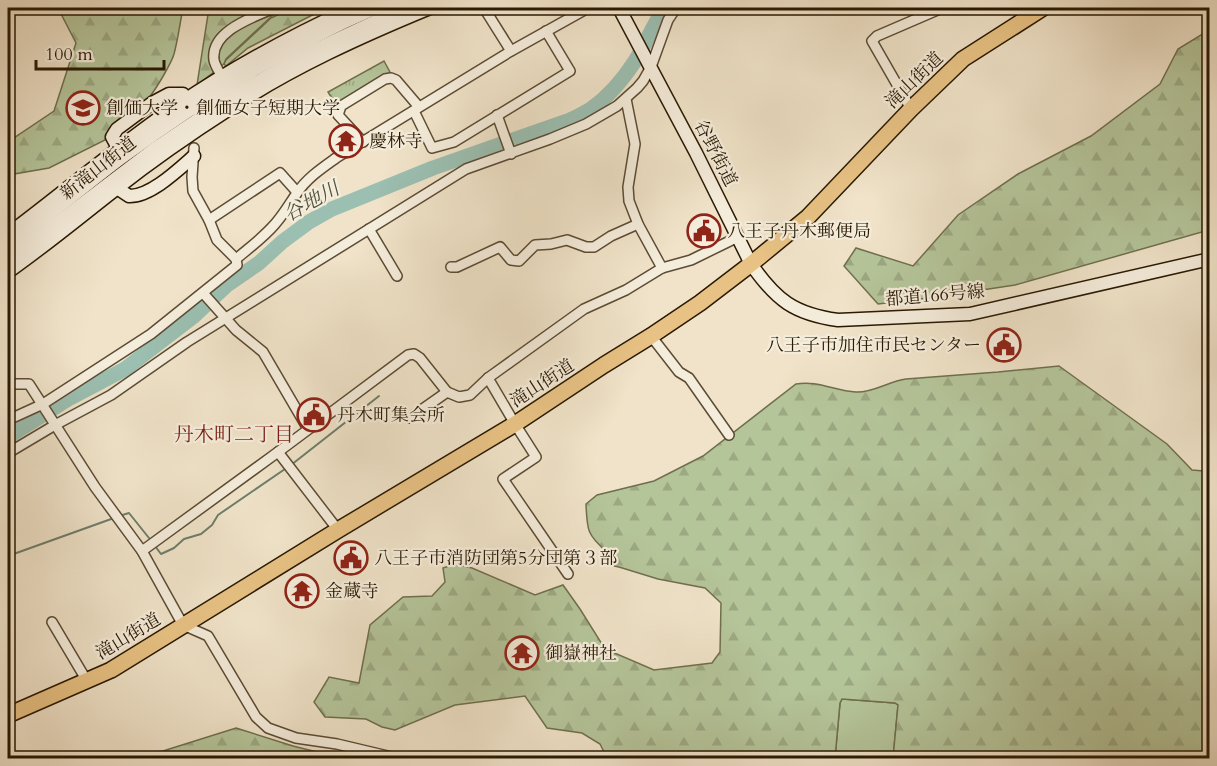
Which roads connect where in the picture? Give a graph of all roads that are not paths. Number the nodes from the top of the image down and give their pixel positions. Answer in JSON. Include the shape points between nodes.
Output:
{"nodes":[{"id":1,"x":274,"y":8,"type":"edge"},
{"id":2,"x":352,"y":8,"type":"edge"},
{"id":3,"x":376,"y":8,"type":"edge"},
{"id":4,"x":404,"y":8,"type":"edge"},
{"id":5,"x":430,"y":8,"type":"edge"},
{"id":6,"x":484,"y":8,"type":"edge"},
{"id":7,"x":588,"y":8,"type":"edge"},
{"id":8,"x":619,"y":8,"type":"edge"},
{"id":9,"x":676,"y":8,"type":"edge"},
{"id":10,"x":942,"y":8,"type":"edge"},
{"id":11,"x":1043,"y":8,"type":"edge"},
{"id":12,"x":546,"y":31,"type":"junction"},
{"id":13,"x":511,"y":51,"type":"junction"},
{"id":14,"x":649,"y":63,"type":"junction"},
{"id":15,"x":222,"y":77,"type":"junction"},
{"id":16,"x":183,"y":94,"type":"dead end"},
{"id":17,"x":626,"y":99,"type":"junction"},
{"id":18,"x":417,"y":109,"type":"junction"},
{"id":19,"x":911,"y":109,"type":"junction"},
{"id":20,"x":497,"y":115,"type":"junction"},
{"id":21,"x":363,"y":142,"type":"junction"},
{"id":22,"x":118,"y":148,"type":"junction"},
{"id":23,"x":194,"y":152,"type":"joint"},
{"id":24,"x":510,"y":152,"type":"junction"},
{"id":25,"x":117,"y":188,"type":"junction"},
{"id":26,"x":297,"y":192,"type":"junction"},
{"id":27,"x":209,"y":220,"type":"junction"},
{"id":28,"x":638,"y":224,"type":"junction"},
{"id":29,"x":369,"y":229,"type":"junction"},
{"id":30,"x":8,"y":234,"type":"edge"},
{"id":31,"x":738,"y":237,"type":"junction"},
{"id":32,"x":8,"y":246,"type":"edge"},
{"id":33,"x":236,"y":259,"type":"junction"},
{"id":34,"x":1209,"y":259,"type":"edge"},
{"id":35,"x":8,"y":260,"type":"edge"},
{"id":36,"x":751,"y":264,"type":"junction"},
{"id":37,"x":451,"y":267,"type":"dead end"},
{"id":38,"x":662,"y":268,"type":"junction"},
{"id":39,"x":8,"y":272,"type":"edge"},
{"id":40,"x":397,"y":276,"type":"dead end"},
{"id":41,"x":205,"y":295,"type":"junction"},
{"id":42,"x":222,"y":315,"type":"junction"},
{"id":43,"x":651,"y":336,"type":"junction"},
{"id":44,"x":488,"y":378,"type":"junction"},
{"id":45,"x":8,"y":384,"type":"edge"},
{"id":46,"x":447,"y":392,"type":"junction"},
{"id":47,"x":43,"y":405,"type":"junction"},
{"id":48,"x":410,"y":418,"type":"dead end"},
{"id":49,"x":8,"y":420,"type":"edge"},
{"id":50,"x":54,"y":423,"type":"junction"},
{"id":51,"x":515,"y":424,"type":"junction"},
{"id":52,"x":308,"y":429,"type":"junction"},
{"id":53,"x":729,"y":435,"type":"dead end"},
{"id":54,"x":278,"y":452,"type":"junction"},
{"id":55,"x":8,"y":453,"type":"edge"},
{"id":56,"x":338,"y":530,"type":"junction"},
{"id":57,"x":142,"y":551,"type":"junction"},
{"id":58,"x":568,"y":574,"type":"dead end"},
{"id":59,"x":52,"y":622,"type":"dead end"},
{"id":60,"x":183,"y":625,"type":"junction"},
{"id":61,"x":87,"y":681,"type":"junction"},
{"id":62,"x":8,"y":715,"type":"edge"},
{"id":63,"x":396,"y":758,"type":"edge"}],
"edges":[{"from":1,"to":15,"type":"street","via":[[222,36],[214,61]]},
{"from":2,"to":15,"type":"main road"},
{"from":3,"to":32,"type":"main road","name":"新滝山街道","via":[[228,85],[119,160]]},
{"from":4,"to":35,"type":"main road","name":"新滝山街道","via":[[301,56],[219,104],[146,154]]},
{"from":5,"to":25,"type":"main road","via":[[271,83]]},
{"from":6,"to":13,"type":"street"},
{"from":7,"to":12,"type":"street"},
{"from":8,"to":14,"type":"main road","name":"谷野街道"},
{"from":9,"to":14,"type":"street"},
{"from":10,"to":19,"type":"street","via":[[872,40]]},
{"from":11,"to":19,"type":"highway","name":"滝山街道","via":[[963,59]]},
{"from":12,"to":13,"type":"street"},
{"from":12,"to":20,"type":"street","via":[[570,71]]},
{"from":13,"to":18,"type":"street"},
{"from":14,"to":17,"type":"street","via":[[643,81]]},
{"from":14,"to":31,"type":"main road","name":"谷野街道"},
{"from":15,"to":22,"type":"main road"},
{"from":16,"to":22,"type":"main road","via":[[169,94],[152,103],[117,129],[112,137]]},
{"from":17,"to":24,"type":"street","via":[[586,124]]},
{"from":17,"to":28,"type":"street","via":[[635,144],[629,201]]},
{"from":18,"to":20,"type":"street","via":[[432,148],[454,142]]},
{"from":18,"to":21,"type":"street"},
{"from":18,"to":21,"type":"street","via":[[396,80],[385,79],[339,110],[338,116]]},
{"from":19,"to":36,"type":"highway","name":"滝山街道","via":[[808,217]]},
{"from":20,"to":24,"type":"street"},
{"from":21,"to":26,"type":"street","via":[[317,171]]},
{"from":22,"to":30,"type":"main road"},
{"from":23,"to":25,"type":"main road","via":[[172,174],[140,195],[129,196]]},
{"from":23,"to":27,"type":"street","via":[[193,191]]},
{"from":24,"to":29,"type":"street","via":[[466,169]]},
{"from":25,"to":39,"type":"main road"},
{"from":26,"to":27,"type":"street","via":[[280,173]]},
{"from":26,"to":33,"type":"street","via":[[275,225]]},
{"from":27,"to":33,"type":"street","via":[[217,240]]},
{"from":28,"to":37,"type":"street","via":[[594,247],[567,240],[535,245],[519,261],[511,260],[500,247]]},
{"from":28,"to":38,"type":"street"},
{"from":29,"to":40,"type":"street"},
{"from":29,"to":42,"type":"street"},
{"from":31,"to":36,"type":"main road","name":"谷野街道"},
{"from":31,"to":38,"type":"street","via":[[691,260]]},
{"from":33,"to":41,"type":"street","via":[[237,265]]},
{"from":34,"to":36,"type":"main road","name":"都道166号線","via":[[970,314],[838,320],[804,312],[784,302]]},
{"from":36,"to":43,"type":"highway","name":"滝山街道"},
{"from":38,"to":44,"type":"street","via":[[584,309]]},
{"from":41,"to":42,"type":"street"},
{"from":41,"to":47,"type":"street"},
{"from":42,"to":50,"type":"street","via":[[111,395]]},
{"from":42,"to":52,"type":"street","via":[[263,352]]},
{"from":43,"to":51,"type":"highway","name":"滝山街道"},
{"from":43,"to":53,"type":"street","via":[[688,378]]},
{"from":44,"to":46,"type":"street","via":[[470,395],[459,397]]},
{"from":44,"to":51,"type":"street"},
{"from":45,"to":47,"type":"street","via":[[29,384]]},
{"from":46,"to":48,"type":"street"},
{"from":46,"to":52,"type":"street","via":[[420,358],[408,355]]},
{"from":47,"to":49,"type":"street"},
{"from":47,"to":50,"type":"street"},
{"from":50,"to":55,"type":"street"},
{"from":50,"to":57,"type":"street"},
{"from":51,"to":56,"type":"highway","name":"滝山街道"},
{"from":51,"to":58,"type":"street","via":[[536,457],[503,479]]},
{"from":52,"to":54,"type":"street"},
{"from":54,"to":56,"type":"street"},
{"from":54,"to":57,"type":"street"},
{"from":56,"to":60,"type":"highway","name":"滝山街道"},
{"from":57,"to":60,"type":"street"},
{"from":59,"to":61,"type":"street"},
{"from":60,"to":61,"type":"highway","name":"滝山街道"},
{"from":60,"to":63,"type":"street","via":[[208,636],[256,717],[268,728],[296,738]]},
{"from":61,"to":62,"type":"highway","name":"滝山街道"}]}
